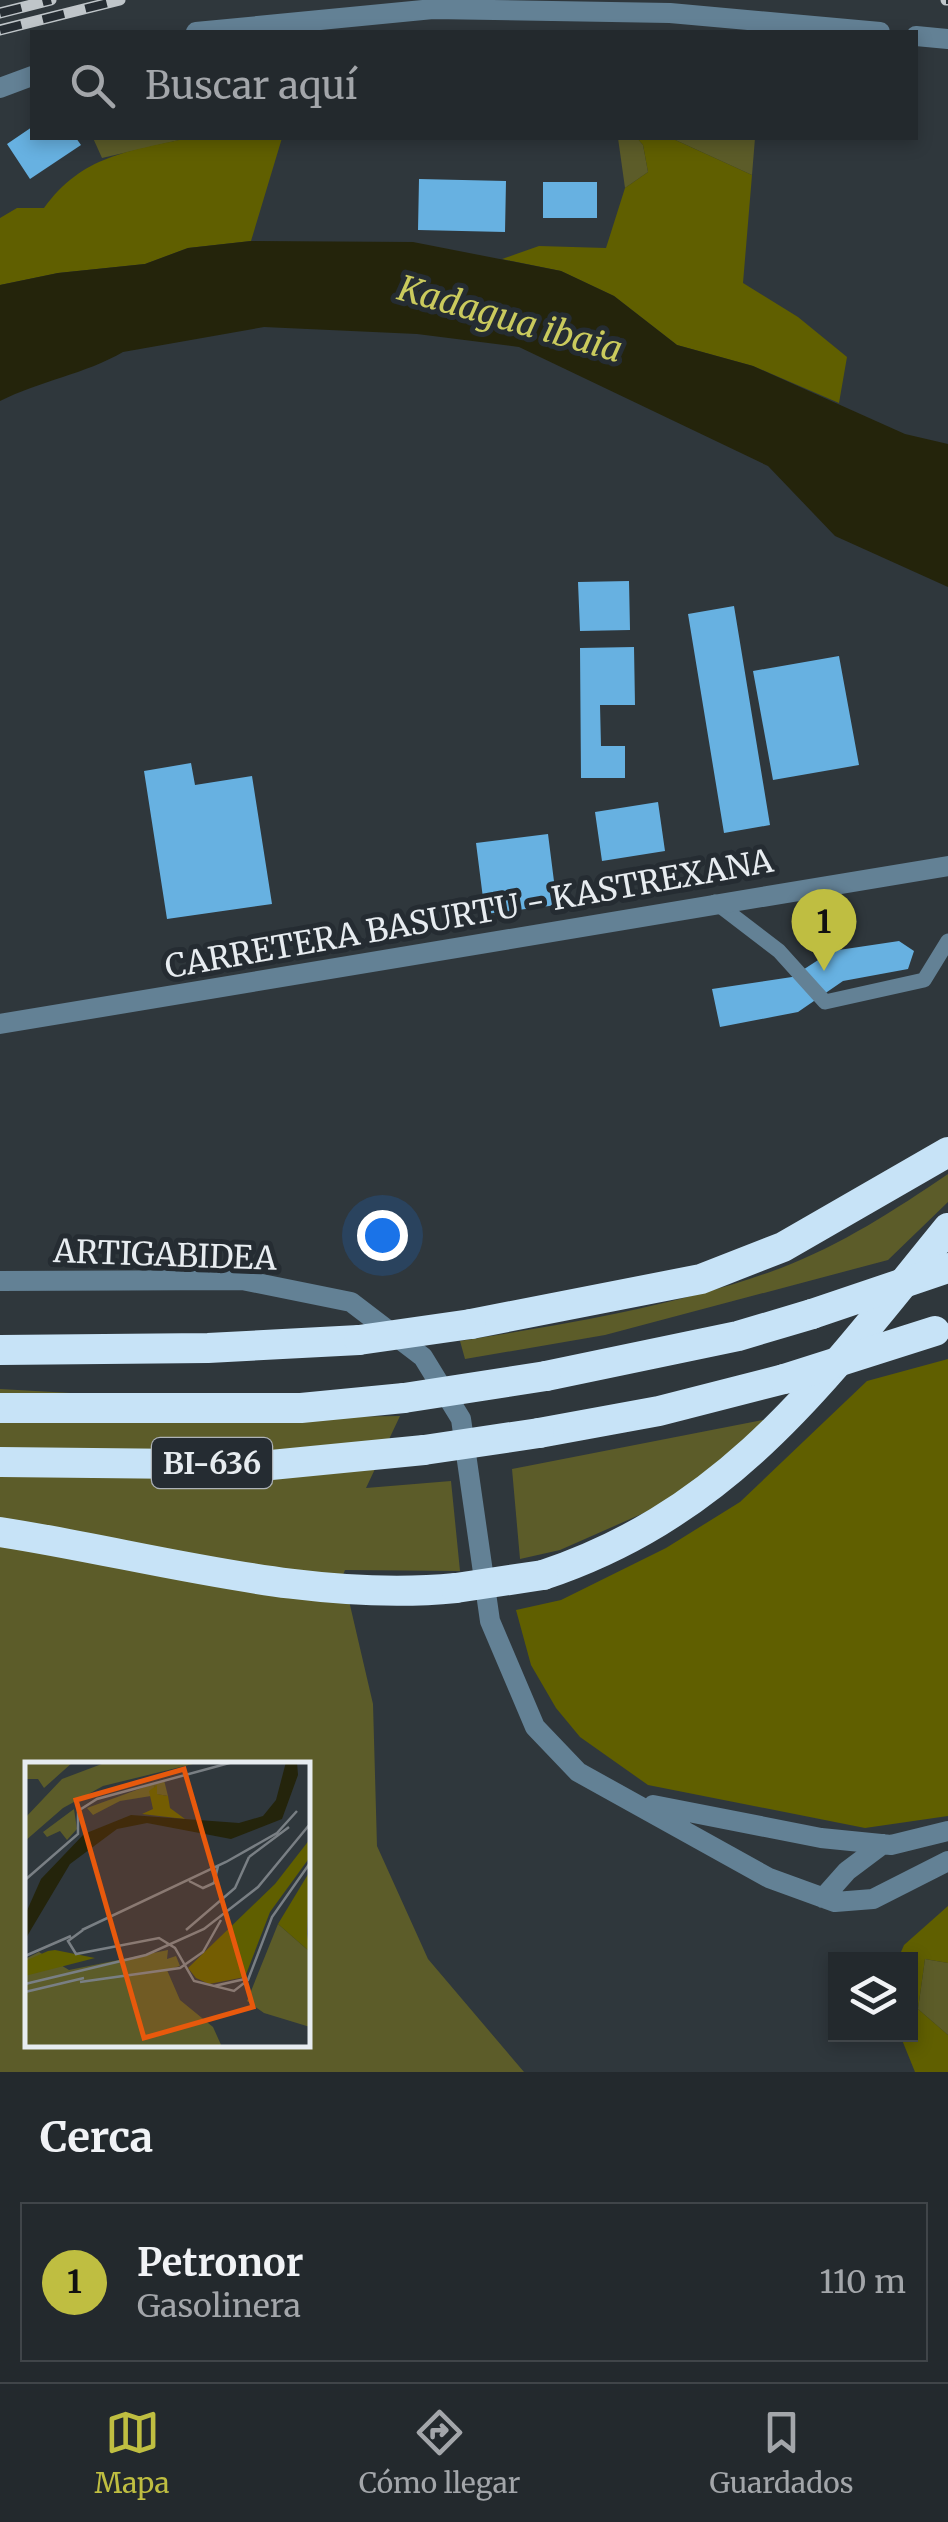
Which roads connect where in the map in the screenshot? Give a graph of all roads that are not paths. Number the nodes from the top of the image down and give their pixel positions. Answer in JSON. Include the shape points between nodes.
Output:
{"nodes":[{"id":1,"x":217,"y":30,"type":"edge"},
{"id":2,"x":858,"y":30,"type":"edge"},
{"id":3,"x":918,"y":36,"type":"edge"},
{"id":4,"x":948,"y":39,"type":"edge"},
{"id":5,"x":30,"y":77,"type":"edge"},
{"id":6,"x":0,"y":88,"type":"edge"},
{"id":7,"x":948,"y":866,"type":"edge"},
{"id":8,"x":716,"y":902,"type":"junction"},
{"id":9,"x":948,"y":941,"type":"edge"},
{"id":10,"x":0,"y":1024,"type":"edge"},
{"id":11,"x":948,"y":1152,"type":"edge"},
{"id":12,"x":948,"y":1228,"type":"edge"},
{"id":13,"x":948,"y":1268,"type":"edge"},
{"id":14,"x":0,"y":1281,"type":"edge"},
{"id":15,"x":942,"y":1328,"type":"edge"},
{"id":16,"x":0,"y":1350,"type":"edge"},
{"id":17,"x":0,"y":1408,"type":"edge"},
{"id":18,"x":0,"y":1462,"type":"edge"},
{"id":19,"x":0,"y":1532,"type":"edge"},
{"id":20,"x":604,"y":1789,"type":"junction"},
{"id":21,"x":948,"y":1831,"type":"edge"},
{"id":22,"x":882,"y":1844,"type":"junction"},
{"id":23,"x":948,"y":1860,"type":"edge"},
{"id":24,"x":823,"y":1898,"type":"junction"}],
"edges":[{"from":1,"to":2,"type":"street","via":[[433,9],[670,13]]},
{"from":3,"to":4,"type":"street"},
{"from":5,"to":6,"type":"street"},
{"from":7,"to":8,"type":"street","name":"CARRETERA BASURTU - KASTREXANA"},
{"from":8,"to":9,"type":"lane","via":[[779,951],[825,1002],[924,980]]},
{"from":8,"to":10,"type":"street","name":"CARRETERA BASURTU - KASTREXANA"},
{"from":11,"to":16,"type":"highway","bridge":true,"via":[[783,1248],[701,1279],[359,1340]]},
{"from":12,"to":19,"type":"highway","bridge":true,"via":[[769,1438],[639,1536],[542,1575],[418,1592],[324,1586]]},
{"from":13,"to":17,"type":"highway","number":"BI-636","bridge":true,"via":[[738,1336],[404,1398],[264,1409]]},
{"from":14,"to":20,"type":"street","name":"ARTIGABIDEA","via":[[242,1280],[304,1290],[352,1302],[423,1357],[461,1419],[490,1621],[535,1727]]},
{"from":15,"to":18,"type":"highway","number":"BI-636","bridge":true,"via":[[658,1411],[424,1450],[271,1465]]},
{"from":20,"to":22,"type":"street","via":[[722,1821]]},
{"from":20,"to":24,"type":"street","via":[[769,1878]]},
{"from":21,"to":22,"type":"street"},
{"from":22,"to":24,"type":"street"},
{"from":23,"to":24,"type":"street","via":[[873,1899]]}]}
